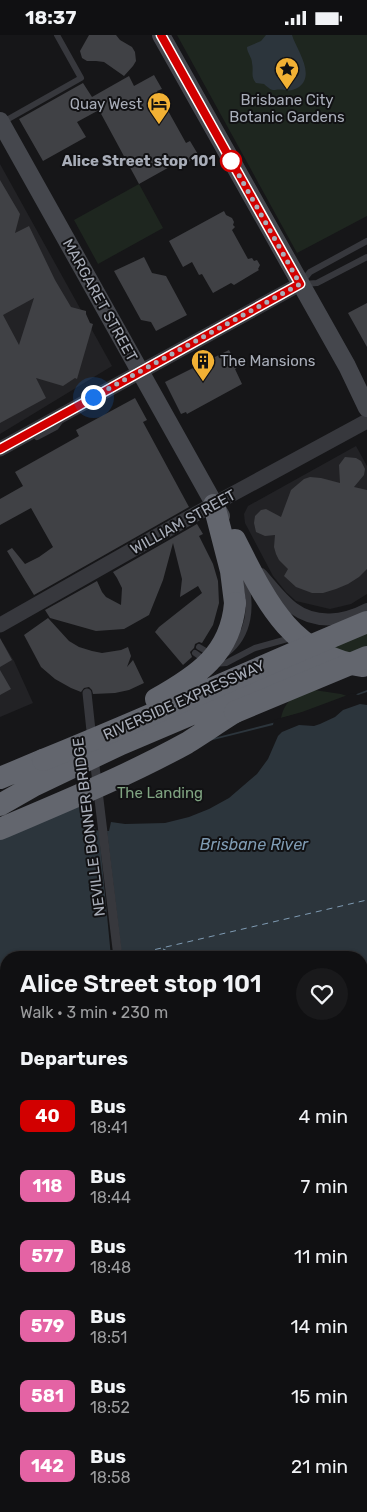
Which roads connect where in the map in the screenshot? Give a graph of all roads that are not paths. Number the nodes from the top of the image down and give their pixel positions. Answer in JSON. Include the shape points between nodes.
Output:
{"nodes":[{"id":1,"x":57,"y":35,"type":"edge"},
{"id":2,"x":161,"y":35,"type":"edge"},
{"id":3,"x":1,"y":122,"type":"edge"},
{"id":4,"x":367,"y":241,"type":"edge"},
{"id":5,"x":367,"y":257,"type":"edge"},
{"id":6,"x":300,"y":284,"type":"junction"},
{"id":7,"x":140,"y":372,"type":"junction"},
{"id":8,"x":367,"y":407,"type":"edge"},
{"id":9,"x":367,"y":421,"type":"edge"},
{"id":10,"x":0,"y":449,"type":"edge"},
{"id":11,"x":214,"y":505,"type":"junction"},
{"id":12,"x":232,"y":536,"type":"junction"},
{"id":13,"x":367,"y":609,"type":"edge"},
{"id":14,"x":367,"y":622,"type":"edge"},
{"id":15,"x":0,"y":625,"type":"edge"},
{"id":16,"x":297,"y":637,"type":"junction"},
{"id":17,"x":367,"y":642,"type":"edge"},
{"id":18,"x":364,"y":663,"type":"edge"},
{"id":19,"x":87,"y":693,"type":"dead end"},
{"id":20,"x":235,"y":712,"type":"junction"},
{"id":21,"x":43,"y":760,"type":"junction"},
{"id":22,"x":0,"y":778,"type":"edge"},
{"id":23,"x":0,"y":805,"type":"edge"},
{"id":24,"x":0,"y":811,"type":"edge"},
{"id":25,"x":0,"y":829,"type":"edge"},
{"id":26,"x":117,"y":951,"type":"edge"}],
"edges":[{"from":1,"to":3,"type":"lane","via":[[81,78]]},
{"from":2,"to":6,"type":"main road"},
{"from":3,"to":7,"type":"main road","name":"MARGARET STREET"},
{"from":4,"to":6,"type":"lane","via":[[310,272]]},
{"from":5,"to":6,"type":"lane","via":[[316,283]]},
{"from":6,"to":7,"type":"street"},
{"from":6,"to":8,"type":"main road"},
{"from":7,"to":10,"type":"street"},
{"from":7,"to":11,"type":"main road","name":"MARGARET STREET"},
{"from":9,"to":11,"type":"street","name":"WILLIAM STREET"},
{"from":11,"to":12,"type":"main road","name":"MARGARET STREET"},
{"from":11,"to":15,"type":"street","name":"WILLIAM STREET"},
{"from":11,"to":21,"type":"highway","bridge":true,"via":[[231,571],[235,603],[227,638],[215,656],[186,681]]},
{"from":12,"to":13,"type":"street","via":[[282,597],[300,613],[332,620],[347,618]]},
{"from":12,"to":16,"type":"highway","via":[[269,601]]},
{"from":12,"to":16,"type":"lane","via":[[247,586],[248,619],[240,639],[226,654],[197,650],[211,663],[226,663],[260,646]]},
{"from":14,"to":21,"type":"highway","name":"RIVERSIDE EXPRESSWAY","bridge":true},
{"from":16,"to":18,"type":"highway","via":[[319,653],[338,660]]},
{"from":17,"to":23,"type":"highway","via":[[121,744]]},
{"from":18,"to":20,"type":"highway","name":"RIVERSIDE EXPRESSWAY","bridge":true},
{"from":19,"to":26,"type":"street","name":"NEVILLE BONNER BRIDGE"},
{"from":20,"to":24,"type":"highway","name":"RIVERSIDE EXPRESSWAY"},
{"from":20,"to":25,"type":"highway","via":[[149,763]]},
{"from":21,"to":22,"type":"highway","name":"RIVERSIDE EXPRESSWAY"}]}
